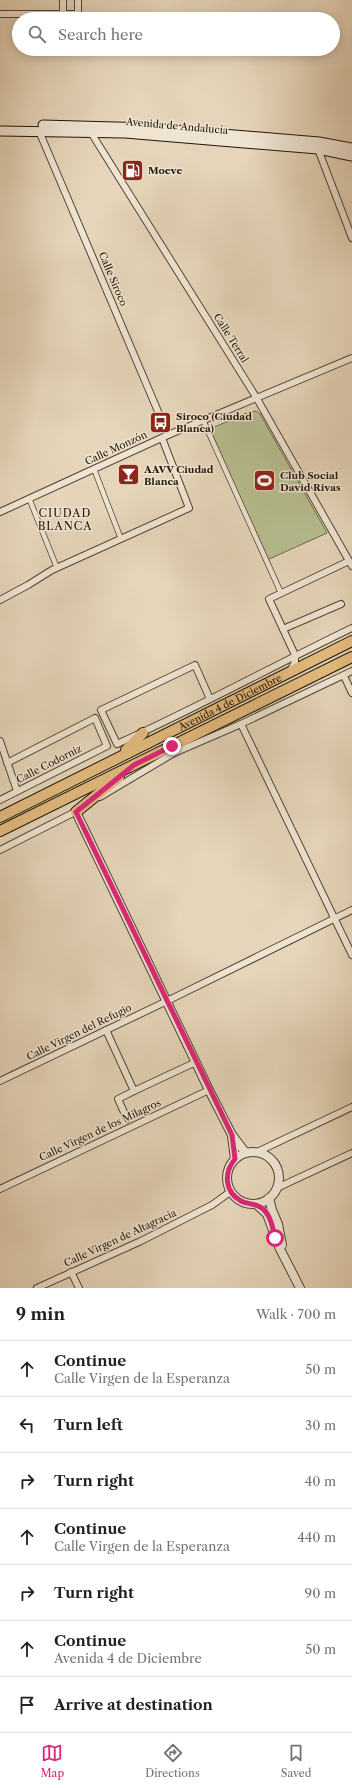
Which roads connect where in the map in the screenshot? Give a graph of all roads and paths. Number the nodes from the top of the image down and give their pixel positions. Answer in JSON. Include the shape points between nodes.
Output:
{"nodes":[{"id":1,"x":64,"y":0,"type":"edge"},
{"id":2,"x":78,"y":0,"type":"edge"},
{"id":3,"x":63,"y":12,"type":"edge"},
{"id":4,"x":78,"y":12,"type":"edge"},
{"id":5,"x":0,"y":14,"type":"edge"},
{"id":6,"x":12,"y":14,"type":"edge"},
{"id":7,"x":0,"y":124,"type":"edge"},
{"id":8,"x":89,"y":129,"type":"junction"},
{"id":9,"x":0,"y":131,"type":"edge"},
{"id":10,"x":39,"y":131,"type":"junction"},
{"id":11,"x":352,"y":148,"type":"edge"},
{"id":12,"x":318,"y":149,"type":"junction"},
{"id":13,"x":352,"y":156,"type":"edge"},
{"id":14,"x":352,"y":238,"type":"edge"},
{"id":15,"x":352,"y":358,"type":"edge"},
{"id":16,"x":256,"y":397,"type":"junction"},
{"id":17,"x":203,"y":420,"type":"junction"},
{"id":18,"x":168,"y":435,"type":"junction"},
{"id":19,"x":162,"y":438,"type":"junction"},
{"id":20,"x":94,"y":469,"type":"junction"},
{"id":21,"x":30,"y":498,"type":"junction"},
{"id":22,"x":0,"y":512,"type":"edge"},
{"id":23,"x":121,"y":539,"type":"junction"},
{"id":24,"x":351,"y":564,"type":"edge"},
{"id":25,"x":57,"y":568,"type":"junction"},
{"id":26,"x":281,"y":593,"type":"junction"},
{"id":27,"x":0,"y":600,"type":"edge"},
{"id":28,"x":341,"y":604,"type":"dead end"},
{"id":29,"x":352,"y":628,"type":"edge"},
{"id":30,"x":283,"y":629,"type":"junction"},
{"id":31,"x":352,"y":641,"type":"edge"},
{"id":32,"x":295,"y":655,"type":"junction"},
{"id":33,"x":352,"y":657,"type":"edge"},
{"id":34,"x":290,"y":671,"type":"junction"},
{"id":35,"x":352,"y":671,"type":"edge"},
{"id":36,"x":344,"y":676,"type":"junction"},
{"id":37,"x":352,"y":693,"type":"edge"},
{"id":38,"x":210,"y":698,"type":"junction"},
{"id":39,"x":242,"y":724,"type":"junction"},
{"id":40,"x":143,"y":733,"type":"junction"},
{"id":41,"x":0,"y":742,"type":"edge"},
{"id":42,"x":122,"y":756,"type":"junction"},
{"id":43,"x":7,"y":763,"type":"junction"},
{"id":44,"x":134,"y":765,"type":"junction"},
{"id":45,"x":17,"y":791,"type":"junction"},
{"id":46,"x":0,"y":800,"type":"edge"},
{"id":47,"x":76,"y":812,"type":"junction"},
{"id":48,"x":0,"y":817,"type":"edge"},
{"id":49,"x":0,"y":831,"type":"edge"},
{"id":50,"x":0,"y":850,"type":"edge"},
{"id":51,"x":352,"y":910,"type":"edge"},
{"id":52,"x":334,"y":918,"type":"junction"},
{"id":53,"x":352,"y":955,"type":"edge"},
{"id":54,"x":167,"y":1001,"type":"junction"},
{"id":55,"x":106,"y":1030,"type":"junction"},
{"id":56,"x":196,"y":1062,"type":"junction"},
{"id":57,"x":0,"y":1081,"type":"edge"},
{"id":58,"x":209,"y":1090,"type":"junction"},
{"id":59,"x":134,"y":1091,"type":"junction"},
{"id":60,"x":352,"y":1107,"type":"edge"},
{"id":61,"x":127,"y":1120,"type":"dead end"},
{"id":62,"x":232,"y":1135,"type":"junction"},
{"id":63,"x":245,"y":1152,"type":"junction"},
{"id":64,"x":257,"y":1152,"type":"junction"},
{"id":65,"x":352,"y":1153,"type":"edge"},
{"id":66,"x":235,"y":1159,"type":"junction"},
{"id":67,"x":277,"y":1188,"type":"junction"},
{"id":68,"x":0,"y":1189,"type":"edge"},
{"id":69,"x":230,"y":1192,"type":"junction"},
{"id":70,"x":270,"y":1198,"type":"junction"},
{"id":71,"x":256,"y":1204,"type":"junction"},
{"id":72,"x":285,"y":1258,"type":"junction"},
{"id":73,"x":71,"y":1272,"type":"junction"},
{"id":74,"x":38,"y":1288,"type":"edge"},
{"id":75,"x":79,"y":1288,"type":"edge"},
{"id":76,"x":300,"y":1288,"type":"edge"}],
"edges":[{"from":1,"to":3,"type":"street"},
{"from":2,"to":4,"type":"street"},
{"from":5,"to":6,"type":"street"},
{"from":7,"to":8,"type":"main road","name":"Avenida de Andalucía"},
{"from":8,"to":10,"type":"main road","name":"Avenida de Andalucía"},
{"from":8,"to":11,"type":"main road","name":"Avenida de Andalucía","via":[[151,128],[319,142]]},
{"from":8,"to":12,"type":"main road","name":"Avenida de Andalucía"},
{"from":8,"to":16,"type":"street","name":"Calle Terral"},
{"from":9,"to":10,"type":"main road","name":"Avenida de Andalucía"},
{"from":10,"to":18,"type":"street","name":"Calle Siroco"},
{"from":12,"to":13,"type":"main road","name":"Avenida de Andalucía"},
{"from":12,"to":14,"type":"street"},
{"from":15,"to":16,"type":"street","name":"Calle Monzón"},
{"from":16,"to":17,"type":"street","name":"Calle Monzón"},
{"from":16,"to":24,"type":"street","name":"Calle Terral"},
{"from":17,"to":18,"type":"street","name":"Calle Monzón"},
{"from":17,"to":26,"type":"street"},
{"from":18,"to":19,"type":"street","name":"Calle Monzón"},
{"from":19,"to":20,"type":"street","name":"Calle Monzón"},
{"from":19,"to":23,"type":"street","via":[[189,508]]},
{"from":20,"to":21,"type":"street","name":"Calle Monzón"},
{"from":20,"to":23,"type":"street"},
{"from":21,"to":22,"type":"street","name":"Calle Monzón"},
{"from":21,"to":25,"type":"street"},
{"from":23,"to":25,"type":"street"},
{"from":24,"to":26,"type":"street"},
{"from":25,"to":27,"type":"street"},
{"from":26,"to":30,"type":"street","via":[[269,599]]},
{"from":28,"to":30,"type":"street"},
{"from":29,"to":32,"type":"street"},
{"from":30,"to":32,"type":"street"},
{"from":31,"to":34,"type":"main road","name":"Avenida 4 de Diciembre"},
{"from":32,"to":34,"type":"street","via":[[295,662]]},
{"from":32,"to":38,"type":"street"},
{"from":33,"to":44,"type":"main road","name":"Avenida 4 de Diciembre"},
{"from":34,"to":42,"type":"main road","name":"Avenida 4 de Diciembre"},
{"from":35,"to":36,"type":"street"},
{"from":36,"to":37,"type":"street"},
{"from":36,"to":39,"type":"street"},
{"from":38,"to":40,"type":"street"},
{"from":38,"to":40,"type":"street","via":[[195,665],[101,710],[117,744]]},
{"from":39,"to":47,"type":"street","via":[[174,753]]},
{"from":39,"to":52,"type":"street"},
{"from":40,"to":42,"type":"main road"},
{"from":41,"to":43,"type":"street"},
{"from":42,"to":48,"type":"main road","name":"Avenida 4 de Diciembre"},
{"from":43,"to":45,"type":"street"},
{"from":43,"to":45,"type":"street","name":"Calle Codorniz","via":[[95,718],[107,746]]},
{"from":44,"to":47,"type":"main road"},
{"from":44,"to":49,"type":"main road","name":"Avenida 4 de Diciembre"},
{"from":45,"to":46,"type":"street","name":"Calle Codorniz"},
{"from":47,"to":50,"type":"street"},
{"from":47,"to":54,"type":"street"},
{"from":51,"to":52,"type":"street","name":"Calle Virgen del Refugio"},
{"from":52,"to":53,"type":"street"},
{"from":52,"to":54,"type":"street","name":"Calle Virgen del Refugio"},
{"from":54,"to":55,"type":"street","name":"Calle Virgen del Refugio"},
{"from":54,"to":56,"type":"street"},
{"from":55,"to":57,"type":"street","name":"Calle Virgen del Refugio"},
{"from":55,"to":59,"type":"street"},
{"from":56,"to":58,"type":"street"},
{"from":56,"to":59,"type":"street"},
{"from":58,"to":62,"type":"street"},
{"from":58,"to":68,"type":"street","name":"Calle Virgen de los Milagros"},
{"from":59,"to":61,"type":"street","via":[[118,1099]]},
{"from":60,"to":64,"type":"street"},
{"from":62,"to":63,"type":"street"},
{"from":62,"to":66,"type":"street"},
{"from":63,"to":64,"type":"street"},
{"from":63,"to":66,"type":"street"},
{"from":64,"to":67,"type":"street","via":[[264,1153],[274,1162],[279,1174]]},
{"from":65,"to":67,"type":"street"},
{"from":66,"to":69,"type":"street","via":[[228,1171]]},
{"from":67,"to":70,"type":"street"},
{"from":69,"to":71,"type":"street","via":[[241,1201]]},
{"from":69,"to":73,"type":"street","name":"Calle Virgen de Altagracia","via":[[212,1205],[141,1241]]},
{"from":70,"to":71,"type":"street"},
{"from":70,"to":72,"type":"street"},
{"from":71,"to":72,"type":"street","via":[[267,1214]]},
{"from":72,"to":76,"type":"street"},
{"from":73,"to":74,"type":"street","name":"Calle Virgen de Altagracia"},
{"from":73,"to":75,"type":"street"}]}
